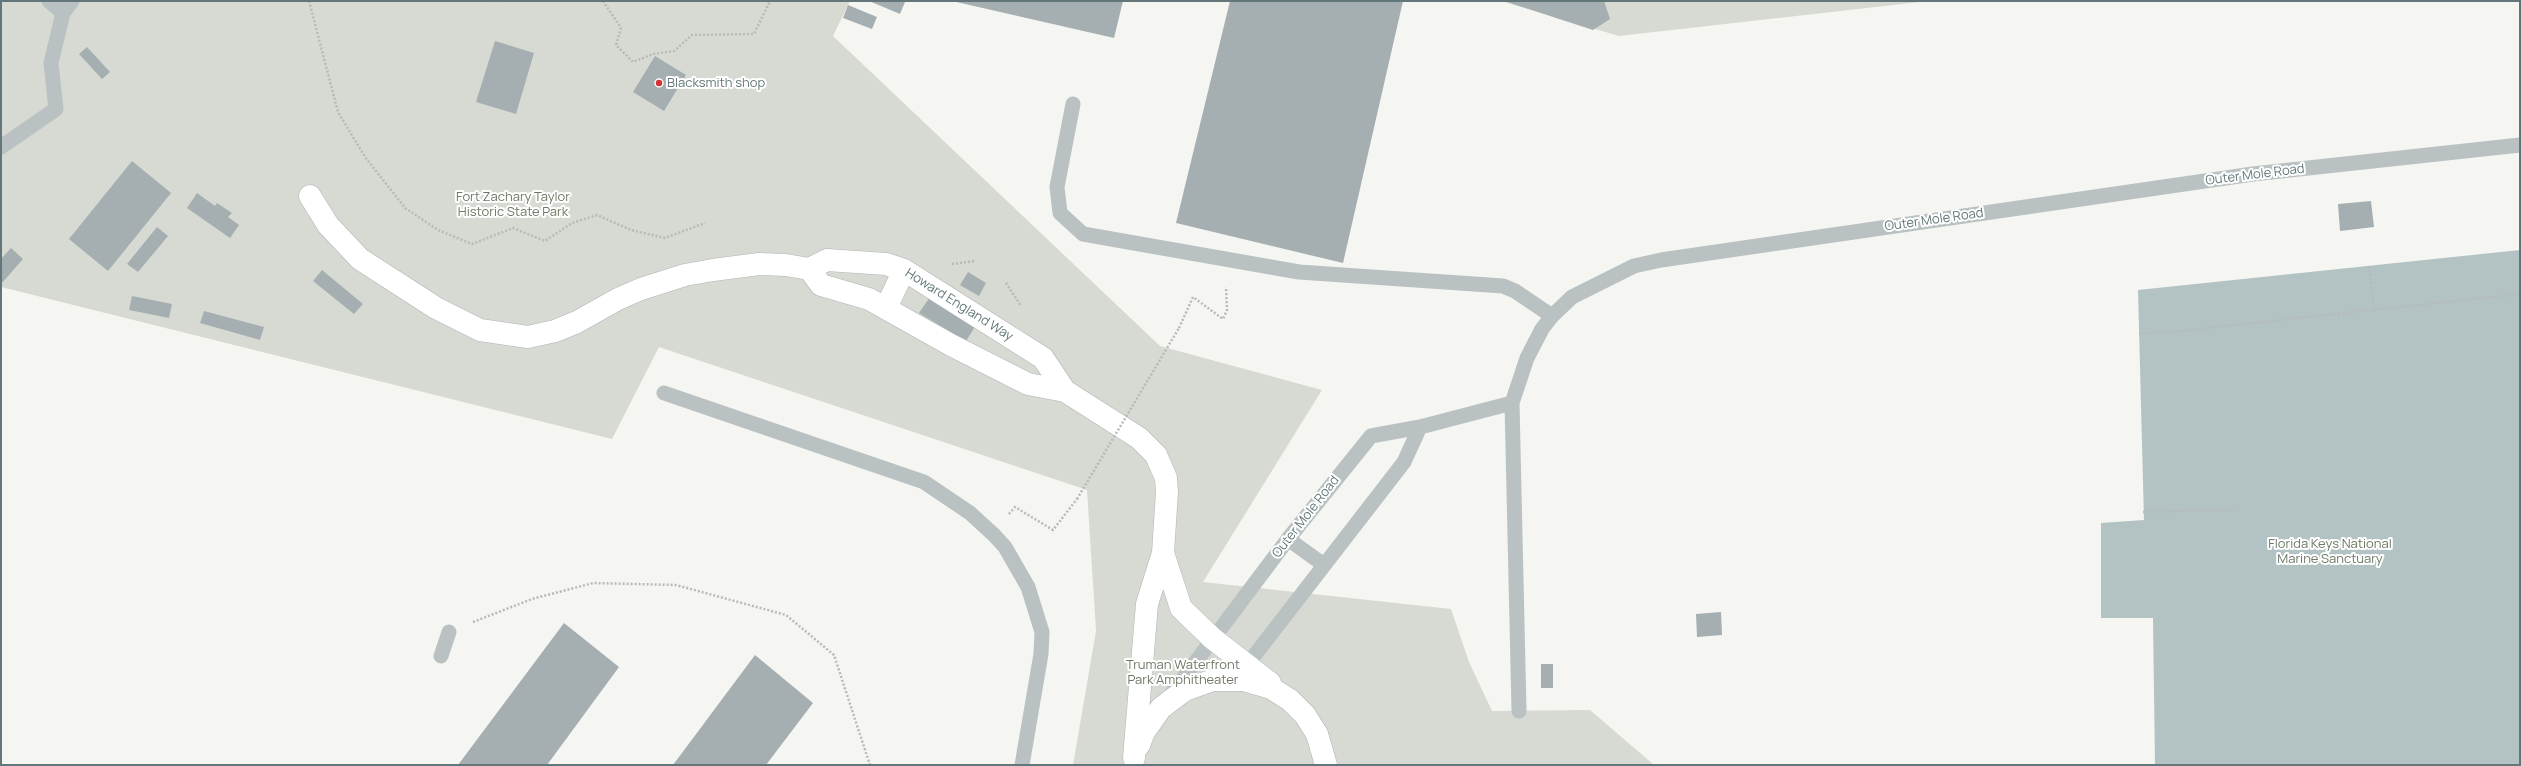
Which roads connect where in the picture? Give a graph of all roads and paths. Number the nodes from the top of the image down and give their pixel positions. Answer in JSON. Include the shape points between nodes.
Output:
{"nodes":[{"id":1,"x":49,"y":1,"type":"edge"},
{"id":2,"x":309,"y":1,"type":"edge"},
{"id":3,"x":494,"y":1,"type":"edge"},
{"id":4,"x":500,"y":1,"type":"edge"},
{"id":5,"x":603,"y":1,"type":"edge"},
{"id":6,"x":770,"y":1,"type":"edge"},
{"id":7,"x":67,"y":7,"type":"edge"},
{"id":8,"x":1073,"y":104,"type":"dead end"},
{"id":9,"x":2520,"y":145,"type":"edge"},
{"id":10,"x":1,"y":147,"type":"edge"},
{"id":11,"x":310,"y":196,"type":"dead end"},
{"id":12,"x":704,"y":223,"type":"dead end"},
{"id":13,"x":1226,"y":259,"type":"junction"},
{"id":14,"x":2369,"y":266,"type":"dead end"},
{"id":15,"x":809,"y":270,"type":"junction"},
{"id":16,"x":904,"y":270,"type":"junction"},
{"id":17,"x":2520,"y":294,"type":"edge"},
{"id":18,"x":886,"y":308,"type":"junction"},
{"id":19,"x":2374,"y":310,"type":"junction"},
{"id":20,"x":1552,"y":316,"type":"junction"},
{"id":21,"x":2180,"y":330,"type":"junction"},
{"id":22,"x":2171,"y":332,"type":"dead end"},
{"id":23,"x":2139,"y":334,"type":"dead end"},
{"id":24,"x":1065,"y":392,"type":"junction"},
{"id":25,"x":664,"y":393,"type":"dead end"},
{"id":26,"x":1512,"y":403,"type":"junction"},
{"id":27,"x":1420,"y":427,"type":"junction"},
{"id":28,"x":2235,"y":510,"type":"dead end"},
{"id":29,"x":1025,"y":512,"type":"dead end"},
{"id":30,"x":2143,"y":512,"type":"dead end"},
{"id":31,"x":1288,"y":539,"type":"junction"},
{"id":32,"x":1163,"y":553,"type":"junction"},
{"id":33,"x":1324,"y":565,"type":"junction"},
{"id":34,"x":449,"y":632,"type":"joint"},
{"id":35,"x":1212,"y":638,"type":"junction"},
{"id":36,"x":441,"y":656,"type":"dead end"},
{"id":37,"x":1247,"y":665,"type":"junction"},
{"id":38,"x":1290,"y":700,"type":"junction"},
{"id":39,"x":1161,"y":708,"type":"junction"},
{"id":40,"x":1519,"y":711,"type":"dead end"},
{"id":41,"x":1134,"y":762,"type":"edge"},
{"id":42,"x":870,"y":765,"type":"edge"},
{"id":43,"x":1022,"y":765,"type":"edge"},
{"id":44,"x":1326,"y":765,"type":"edge"}],
"edges":[{"from":1,"to":7,"type":"lane"},
{"from":2,"to":12,"type":"path","via":[[336,109],[365,157],[405,208],[438,230],[472,244],[513,228],[545,241],[572,223],[597,215],[631,230],[665,238]]},
{"from":3,"to":4,"type":"path"},
{"from":5,"to":6,"type":"path","via":[[621,28],[616,45],[634,62],[653,54],[674,51],[692,35],[754,34]]},
{"from":7,"to":10,"type":"lane","via":[[51,63],[56,108]]},
{"from":8,"to":13,"type":"lane","via":[[1057,187],[1060,214],[1083,234]]},
{"from":9,"to":20,"type":"lane","name":"Outer Mole Road","via":[[2252,174],[1661,260],[1634,266],[1572,297]]},
{"from":11,"to":15,"type":"street","via":[[345,246],[381,274],[436,308],[480,330],[504,335],[528,337],[555,331],[578,322],[618,299],[685,275],[759,264],[786,265]]},
{"from":13,"to":20,"type":"lane","via":[[1320,274],[1503,286],[1515,291]]},
{"from":13,"to":29,"type":"path","bridge":true,"via":[[1227,310],[1222,319],[1194,297],[1179,328],[1076,499],[1053,530]]},
{"from":14,"to":19,"type":"path"},
{"from":15,"to":16,"type":"street","name":"Howard England Way","via":[[827,260],[886,264]]},
{"from":15,"to":18,"type":"street","name":"Howard England Way","via":[[821,285],[869,299]]},
{"from":16,"to":18,"type":"street"},
{"from":16,"to":24,"type":"street","name":"Howard England Way","via":[[1042,358]]},
{"from":17,"to":19,"type":"path"},
{"from":18,"to":24,"type":"street","name":"Howard England Way","via":[[951,346],[1028,384]]},
{"from":19,"to":21,"type":"path"},
{"from":20,"to":26,"type":"lane","name":"Outer Mole Road","via":[[1527,358]]},
{"from":21,"to":22,"type":"path"},
{"from":21,"to":23,"type":"path"},
{"from":24,"to":32,"type":"street","name":"Howard England Way","via":[[1139,438],[1156,455],[1166,478]]},
{"from":25,"to":43,"type":"lane","via":[[924,482],[970,513],[1001,543],[1028,587],[1042,632],[1039,667]]},
{"from":26,"to":27,"type":"lane","name":"Outer Mole Road"},
{"from":26,"to":40,"type":"lane"},
{"from":27,"to":31,"type":"lane","name":"Outer Mole Road","via":[[1371,436]]},
{"from":27,"to":33,"type":"lane","via":[[1404,462]]},
{"from":28,"to":30,"type":"path"},
{"from":31,"to":33,"type":"lane"},
{"from":31,"to":35,"type":"lane","name":"Outer Mole Road"},
{"from":32,"to":35,"type":"street","via":[[1181,608]]},
{"from":32,"to":41,"type":"street","via":[[1147,604]]},
{"from":33,"to":37,"type":"lane"},
{"from":34,"to":36,"type":"lane"},
{"from":34,"to":42,"type":"path","via":[[532,599],[594,583],[676,584],[786,615],[834,655]]},
{"from":35,"to":37,"type":"street"},
{"from":35,"to":39,"type":"lane","name":"Outer Mole Road"},
{"from":37,"to":38,"type":"street"},
{"from":38,"to":39,"type":"street","via":[[1271,688],[1243,680],[1213,680],[1185,690]]},
{"from":38,"to":44,"type":"street","via":[[1305,715],[1317,734]]},
{"from":39,"to":41,"type":"street","via":[[1144,732]]}]}
